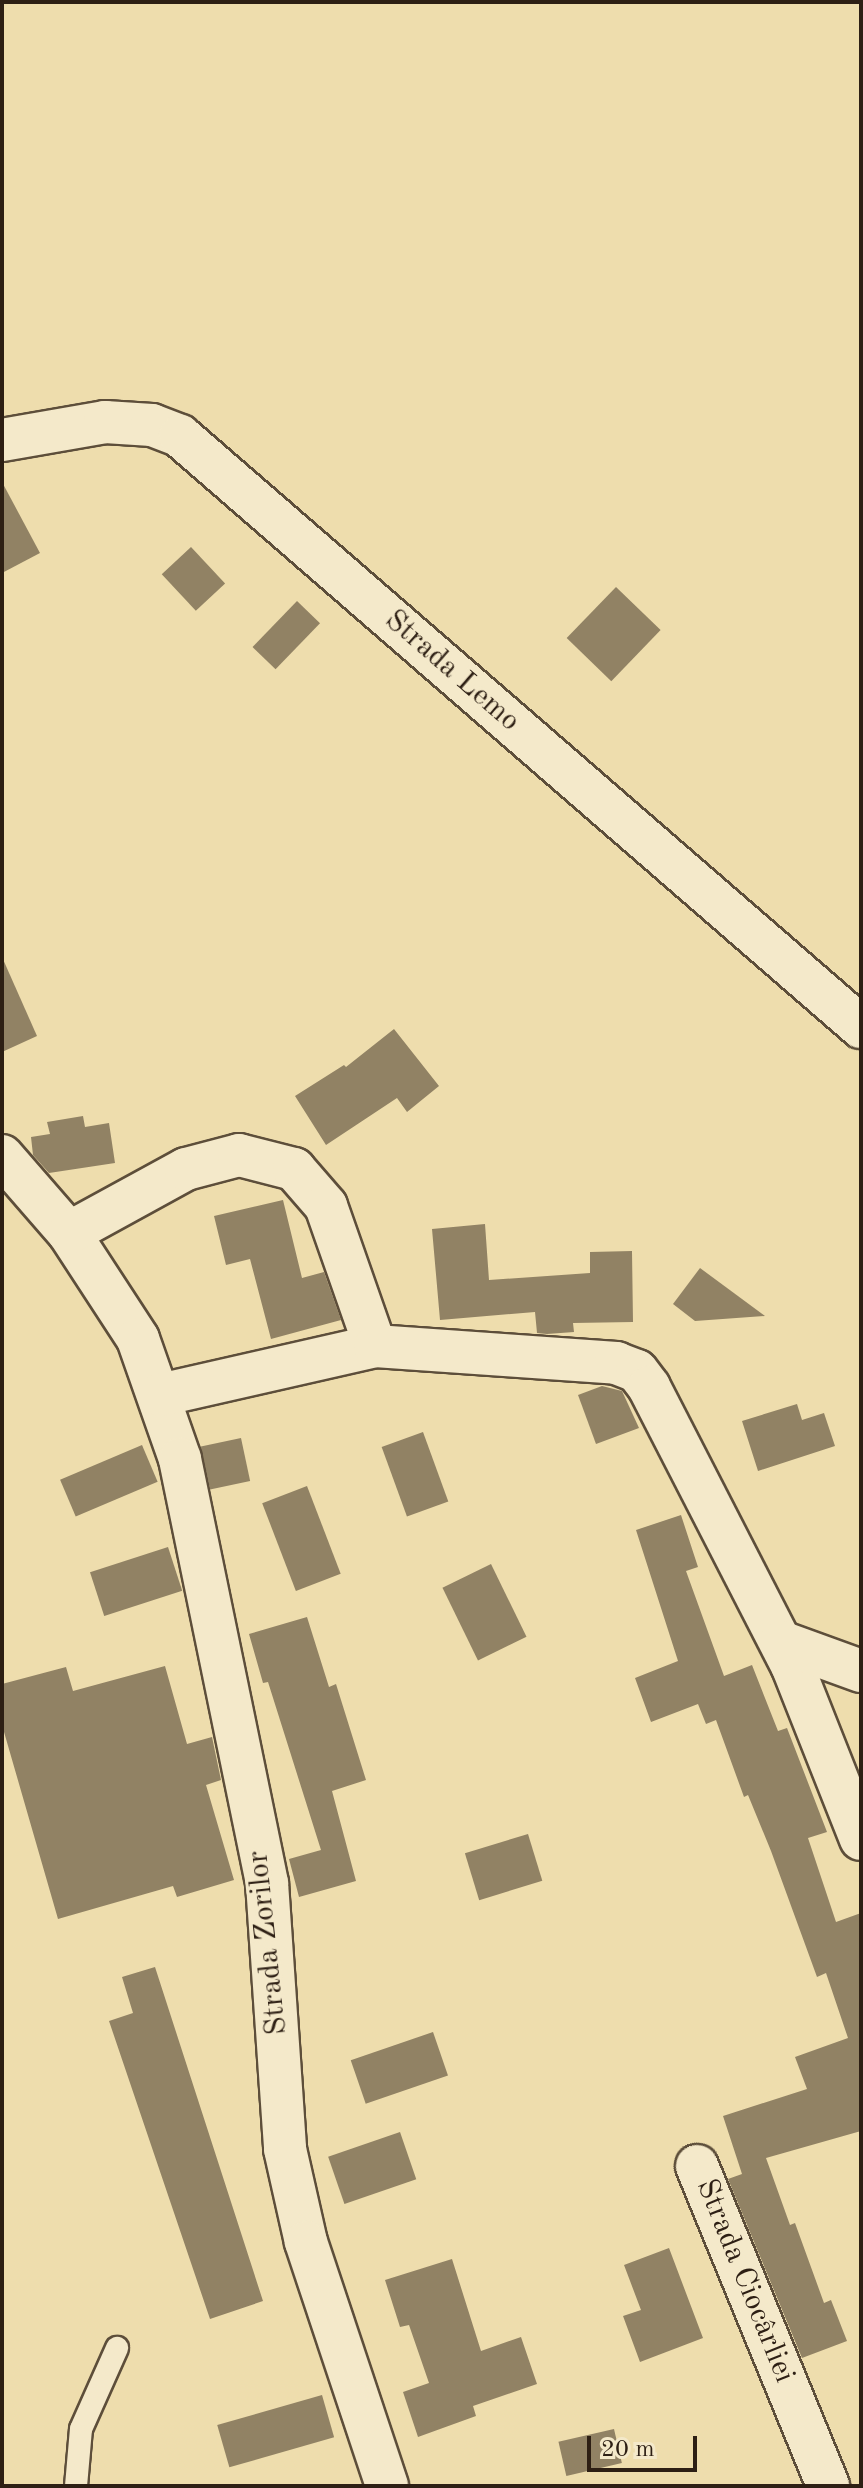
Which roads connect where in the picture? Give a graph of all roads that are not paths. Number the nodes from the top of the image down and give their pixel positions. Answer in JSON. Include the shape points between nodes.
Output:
{"nodes":[{"id":1,"x":2,"y":440,"type":"edge"},
{"id":2,"x":861,"y":1027,"type":"edge"},
{"id":3,"x":2,"y":1156,"type":"edge"},
{"id":4,"x":69,"y":1233,"type":"junction"},
{"id":5,"x":375,"y":1346,"type":"junction"},
{"id":6,"x":160,"y":1395,"type":"junction"},
{"id":7,"x":781,"y":1642,"type":"junction"},
{"id":8,"x":861,"y":1671,"type":"edge"},
{"id":9,"x":861,"y":1839,"type":"edge"},
{"id":10,"x":697,"y":2166,"type":"dead end"},
{"id":11,"x":117,"y":2348,"type":"dead end"},
{"id":12,"x":76,"y":2486,"type":"edge"},
{"id":13,"x":387,"y":2486,"type":"edge"},
{"id":14,"x":828,"y":2486,"type":"edge"}],
"edges":[{"from":1,"to":2,"type":"street","name":"Strada Lemo","via":[[105,422],[152,425],[180,436]]},
{"from":3,"to":4,"type":"street","name":"Strada Zorilor"},
{"from":4,"to":5,"type":"street","via":[[186,1169],[239,1155],[294,1169],[326,1206]]},
{"from":4,"to":6,"type":"street","name":"Strada Zorilor","via":[[138,1339]]},
{"from":5,"to":6,"type":"street"},
{"from":5,"to":7,"type":"street","via":[[616,1363],[637,1371]]},
{"from":6,"to":13,"type":"street","name":"Strada Zorilor","via":[[180,1459],[267,1883],[285,2149],[306,2242]]},
{"from":7,"to":8,"type":"street"},
{"from":7,"to":9,"type":"street"},
{"from":10,"to":14,"type":"street","name":"Strada Ciocârliei"},
{"from":11,"to":12,"type":"lane","via":[[81,2429]]}]}
